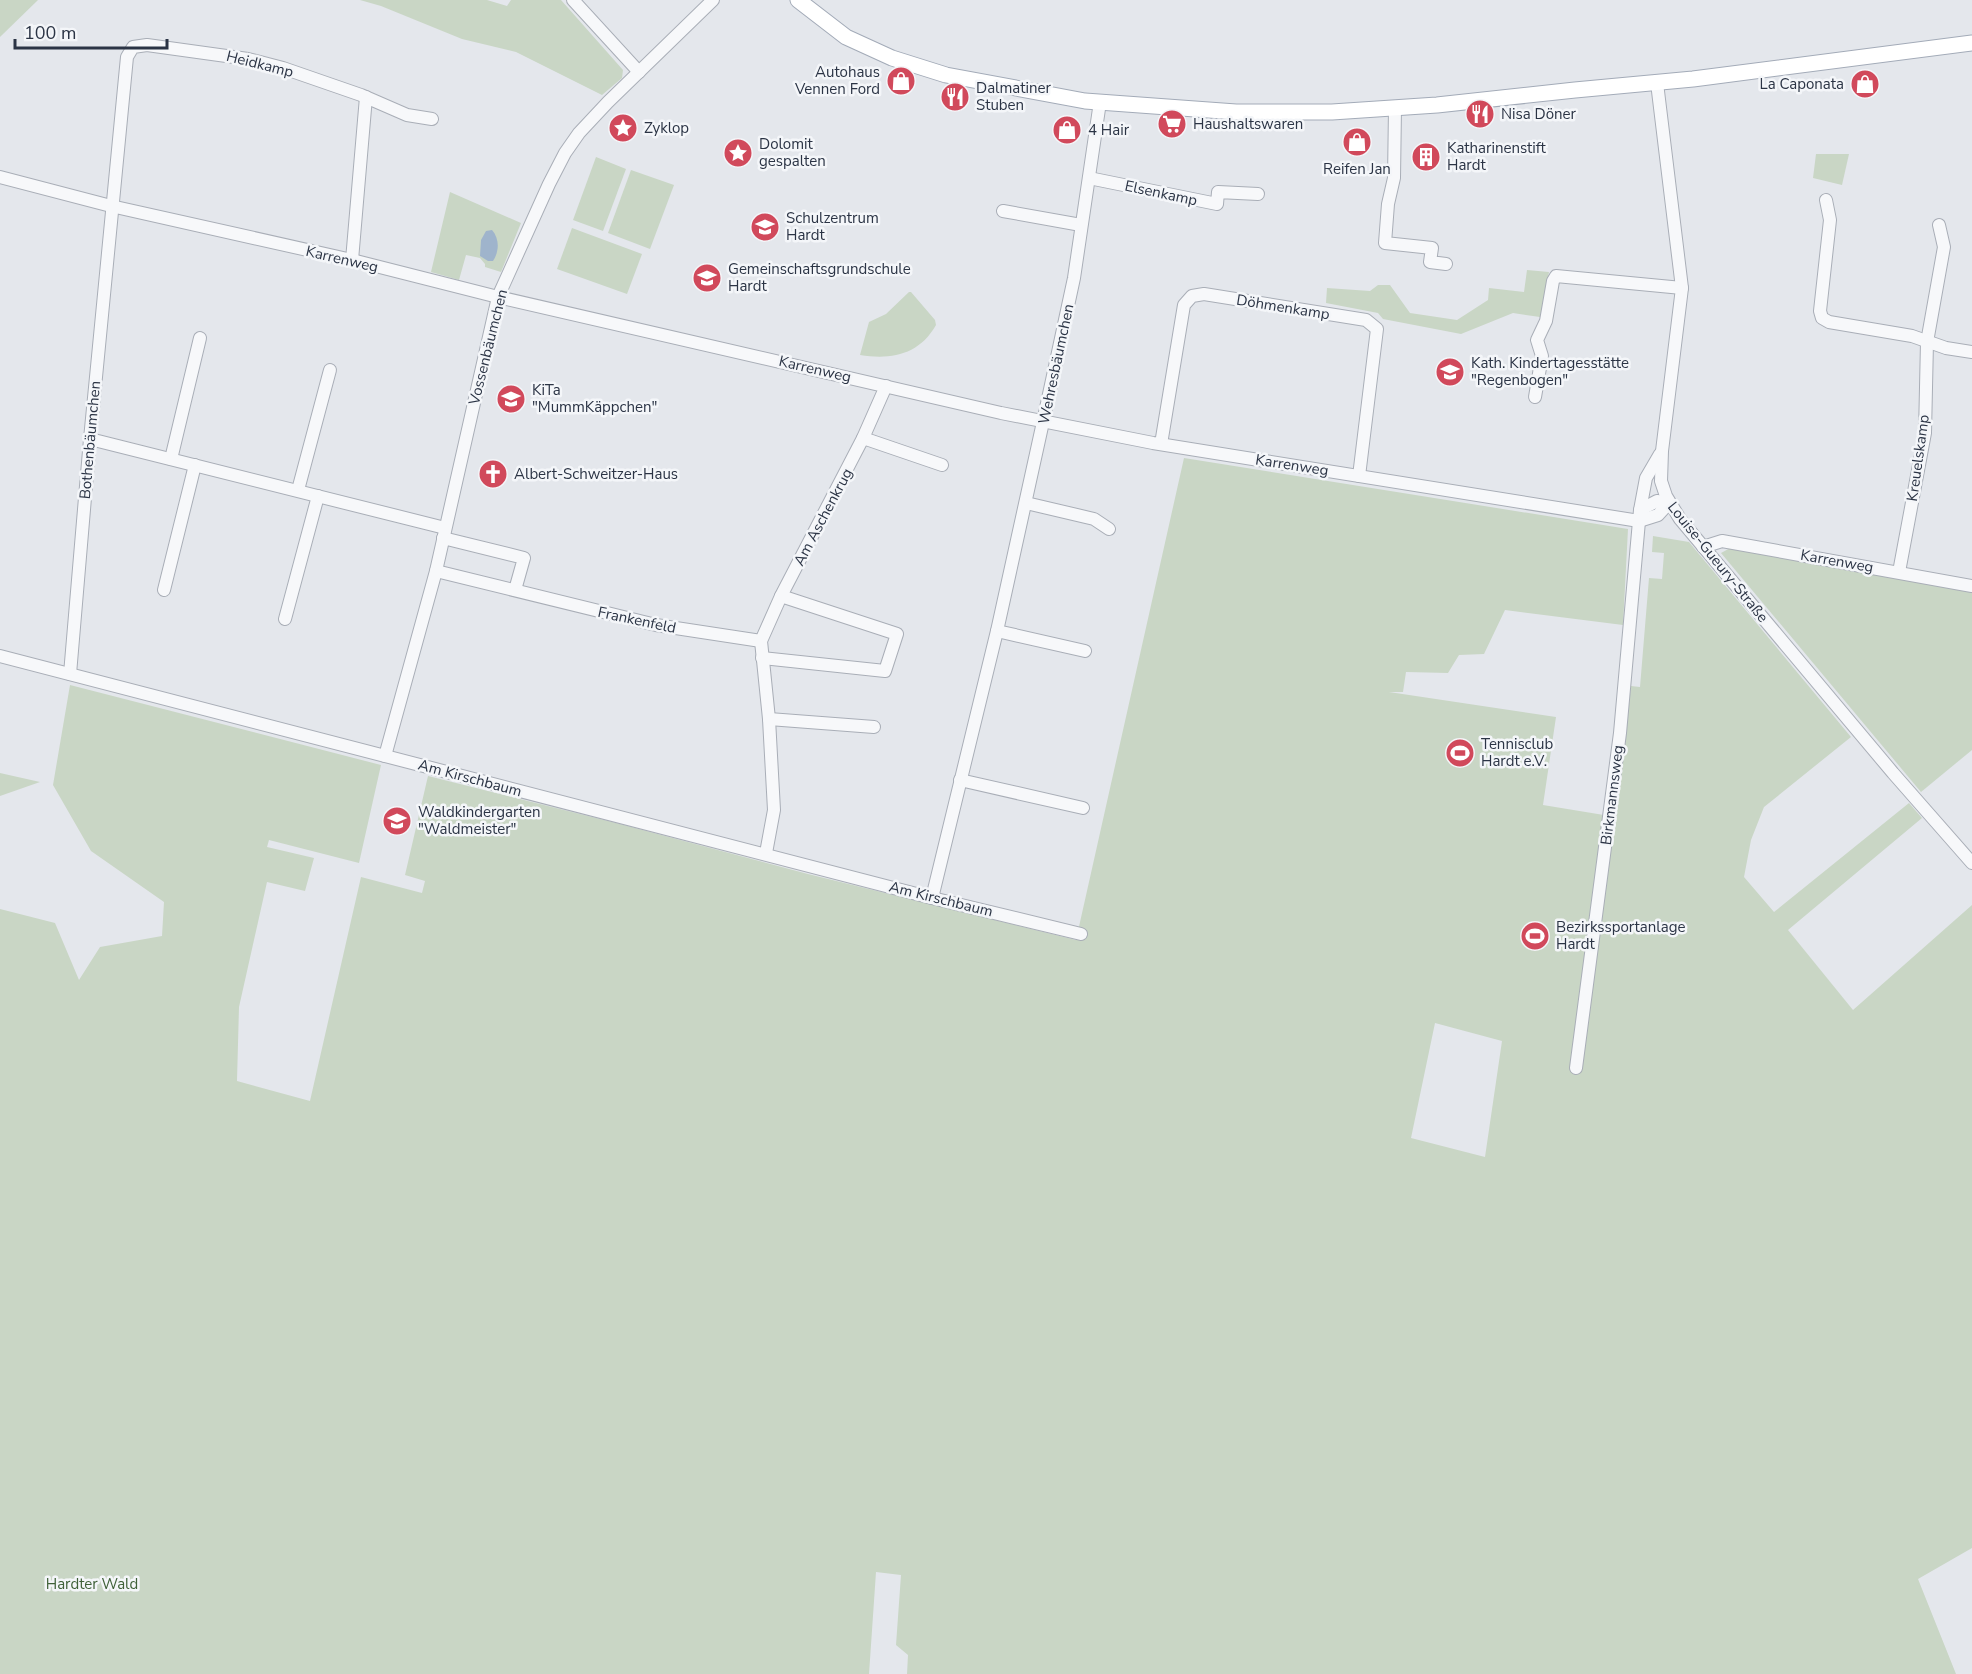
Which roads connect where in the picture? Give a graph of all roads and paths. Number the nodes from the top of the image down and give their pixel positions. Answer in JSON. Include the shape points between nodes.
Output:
{"nodes":[{"id":1,"x":573,"y":0,"type":"edge"},
{"id":2,"x":713,"y":0,"type":"edge"},
{"id":3,"x":798,"y":0,"type":"edge"},
{"id":4,"x":1972,"y":43,"type":"edge"},
{"id":5,"x":639,"y":72,"type":"junction"},
{"id":6,"x":1657,"y":83,"type":"junction"},
{"id":7,"x":366,"y":98,"type":"junction"},
{"id":8,"x":1100,"y":102,"type":"junction"},
{"id":9,"x":1395,"y":108,"type":"junction"},
{"id":10,"x":432,"y":120,"type":"dead end"},
{"id":11,"x":0,"y":177,"type":"edge"},
{"id":12,"x":1089,"y":178,"type":"junction"},
{"id":13,"x":1258,"y":194,"type":"dead end"},
{"id":14,"x":1826,"y":200,"type":"dead end"},
{"id":15,"x":111,"y":206,"type":"junction"},
{"id":16,"x":1003,"y":211,"type":"dead end"},
{"id":17,"x":1081,"y":225,"type":"junction"},
{"id":18,"x":1939,"y":225,"type":"dead end"},
{"id":19,"x":352,"y":260,"type":"junction"},
{"id":20,"x":1446,"y":264,"type":"dead end"},
{"id":21,"x":1682,"y":288,"type":"junction"},
{"id":22,"x":498,"y":297,"type":"junction"},
{"id":23,"x":200,"y":338,"type":"dead end"},
{"id":24,"x":1927,"y":342,"type":"junction"},
{"id":25,"x":1972,"y":352,"type":"edge"},
{"id":26,"x":330,"y":370,"type":"dead end"},
{"id":27,"x":886,"y":386,"type":"junction"},
{"id":28,"x":1535,"y":397,"type":"dead end"},
{"id":29,"x":1043,"y":422,"type":"junction"},
{"id":30,"x":863,"y":438,"type":"junction"},
{"id":31,"x":90,"y":439,"type":"junction"},
{"id":32,"x":1161,"y":444,"type":"junction"},
{"id":33,"x":1662,"y":451,"type":"junction"},
{"id":34,"x":171,"y":459,"type":"junction"},
{"id":35,"x":195,"y":465,"type":"junction"},
{"id":36,"x":942,"y":465,"type":"dead end"},
{"id":37,"x":1359,"y":476,"type":"junction"},
{"id":38,"x":298,"y":490,"type":"junction"},
{"id":39,"x":318,"y":496,"type":"junction"},
{"id":40,"x":1026,"y":503,"type":"junction"},
{"id":41,"x":1669,"y":503,"type":"junction"},
{"id":42,"x":1640,"y":516,"type":"junction"},
{"id":43,"x":1109,"y":529,"type":"dead end"},
{"id":44,"x":444,"y":533,"type":"junction"},
{"id":45,"x":1703,"y":547,"type":"junction"},
{"id":46,"x":436,"y":571,"type":"junction"},
{"id":47,"x":1899,"y":572,"type":"junction"},
{"id":48,"x":1972,"y":586,"type":"edge"},
{"id":49,"x":164,"y":590,"type":"dead end"},
{"id":50,"x":515,"y":590,"type":"junction"},
{"id":51,"x":781,"y":596,"type":"junction"},
{"id":52,"x":285,"y":619,"type":"dead end"},
{"id":53,"x":997,"y":632,"type":"junction"},
{"id":54,"x":761,"y":641,"type":"junction"},
{"id":55,"x":1085,"y":651,"type":"dead end"},
{"id":56,"x":0,"y":656,"type":"edge"},
{"id":57,"x":762,"y":658,"type":"junction"},
{"id":58,"x":70,"y":674,"type":"junction"},
{"id":59,"x":769,"y":719,"type":"junction"},
{"id":60,"x":874,"y":726,"type":"dead end"},
{"id":61,"x":385,"y":756,"type":"junction"},
{"id":62,"x":960,"y":780,"type":"junction"},
{"id":63,"x":1083,"y":808,"type":"dead end"},
{"id":64,"x":766,"y":853,"type":"junction"},
{"id":65,"x":1972,"y":863,"type":"edge"},
{"id":66,"x":932,"y":898,"type":"junction"},
{"id":67,"x":1081,"y":934,"type":"dead end"},
{"id":68,"x":1576,"y":1068,"type":"dead end"}],
"edges":[{"from":1,"to":5,"type":"street"},
{"from":2,"to":5,"type":"street","name":"Vossenbäumchen"},
{"from":3,"to":8,"type":"main road","via":[[846,37],[899,61],[966,80]]},
{"from":4,"to":6,"type":"main road"},
{"from":5,"to":22,"type":"street","name":"Vossenbäumchen","via":[[594,116],[565,153]]},
{"from":6,"to":9,"type":"main road"},
{"from":6,"to":21,"type":"street","name":"Louise-Gueury-Straße"},
{"from":7,"to":10,"type":"street","name":"Heidkamp","via":[[407,115]]},
{"from":7,"to":15,"type":"street","name":"Heidkamp","via":[[248,59],[147,45],[133,47],[127,57]]},
{"from":7,"to":19,"type":"street"},
{"from":8,"to":9,"type":"main road","via":[[1236,112]]},
{"from":8,"to":12,"type":"street","name":"Wehresbäumchen"},
{"from":9,"to":20,"type":"street","via":[[1394,178],[1385,243],[1432,248],[1430,262]]},
{"from":11,"to":15,"type":"street","name":"Karrenweg"},
{"from":12,"to":13,"type":"street","name":"Elsenkamp","via":[[1217,204],[1218,192]]},
{"from":12,"to":17,"type":"street","name":"Wehresbäumchen"},
{"from":14,"to":24,"type":"street","via":[[1830,220],[1822,318]]},
{"from":15,"to":19,"type":"street","name":"Karrenweg"},
{"from":15,"to":31,"type":"street","name":"Bothenbäumchen"},
{"from":16,"to":17,"type":"street"},
{"from":17,"to":29,"type":"street","name":"Wehresbäumchen","via":[[1074,278]]},
{"from":18,"to":24,"type":"street","name":"Kreuelskamp","via":[[1944,247]]},
{"from":19,"to":22,"type":"street","name":"Karrenweg"},
{"from":21,"to":28,"type":"street","via":[[1556,276],[1546,321],[1537,340],[1542,356]]},
{"from":21,"to":33,"type":"street","name":"Louise-Gueury-Straße"},
{"from":22,"to":27,"type":"street","name":"Karrenweg"},
{"from":22,"to":44,"type":"street","name":"Vossenbäumchen"},
{"from":23,"to":34,"type":"street"},
{"from":24,"to":25,"type":"street"},
{"from":24,"to":47,"type":"street","name":"Kreuelskamp","via":[[1925,433]]},
{"from":26,"to":38,"type":"street"},
{"from":27,"to":29,"type":"street","name":"Karrenweg"},
{"from":27,"to":30,"type":"street","name":"Am Aschenkrug"},
{"from":29,"to":32,"type":"street","name":"Karrenweg"},
{"from":29,"to":40,"type":"street","name":"Wehresbäumchen"},
{"from":30,"to":36,"type":"street"},
{"from":30,"to":51,"type":"street","name":"Am Aschenkrug"},
{"from":31,"to":34,"type":"street"},
{"from":31,"to":58,"type":"street","name":"Bothenbäumchen"},
{"from":32,"to":37,"type":"street","name":"Karrenweg"},
{"from":32,"to":37,"type":"street","name":"Döhmenkamp","via":[[1184,305],[1192,297],[1204,294],[1366,320],[1377,328]]},
{"from":33,"to":41,"type":"street","name":"Louise-Gueury-Straße","via":[[1661,481]]},
{"from":33,"to":42,"type":"street","via":[[1646,478]]},
{"from":34,"to":35,"type":"street"},
{"from":35,"to":38,"type":"street"},
{"from":35,"to":49,"type":"street"},
{"from":37,"to":42,"type":"street","name":"Karrenweg"},
{"from":38,"to":39,"type":"street"},
{"from":39,"to":44,"type":"street"},
{"from":39,"to":52,"type":"street"},
{"from":40,"to":43,"type":"street","via":[[1094,519]]},
{"from":40,"to":53,"type":"street","name":"Wehresbäumchen"},
{"from":41,"to":42,"type":"street","via":[[1658,515]]},
{"from":41,"to":45,"type":"street","name":"Louise-Gueury-Straße"},
{"from":42,"to":68,"type":"street","name":"Birkmannsweg","via":[[1620,733]]},
{"from":44,"to":46,"type":"street","name":"Vossenbäumchen"},
{"from":44,"to":50,"type":"street","via":[[524,558]]},
{"from":45,"to":47,"type":"street","name":"Karrenweg","via":[[1722,541]]},
{"from":45,"to":65,"type":"street","name":"Louise-Gueury-Straße"},
{"from":46,"to":50,"type":"street","name":"Frankenfeld"},
{"from":46,"to":61,"type":"street","name":"Vossenbäumchen"},
{"from":47,"to":48,"type":"street","name":"Karrenweg"},
{"from":50,"to":54,"type":"street","name":"Frankenfeld","via":[[656,625]]},
{"from":51,"to":54,"type":"street","name":"Am Aschenkrug"},
{"from":51,"to":57,"type":"street","via":[[897,634],[885,671]]},
{"from":53,"to":55,"type":"street"},
{"from":53,"to":62,"type":"street","name":"Wehresbäumchen"},
{"from":54,"to":57,"type":"street","name":"Am Aschenkrug"},
{"from":56,"to":58,"type":"street","name":"Am Kirschbaum"},
{"from":57,"to":59,"type":"street","name":"Am Aschenkrug"},
{"from":58,"to":61,"type":"street","name":"Am Kirschbaum"},
{"from":59,"to":60,"type":"street"},
{"from":59,"to":64,"type":"street","name":"Am Aschenkrug","via":[[774,810]]},
{"from":61,"to":64,"type":"street","name":"Am Kirschbaum"},
{"from":62,"to":63,"type":"street"},
{"from":62,"to":66,"type":"street","name":"Wehresbäumchen"},
{"from":64,"to":66,"type":"street","name":"Am Kirschbaum"},
{"from":66,"to":67,"type":"street","name":"Am Kirschbaum"}]}
